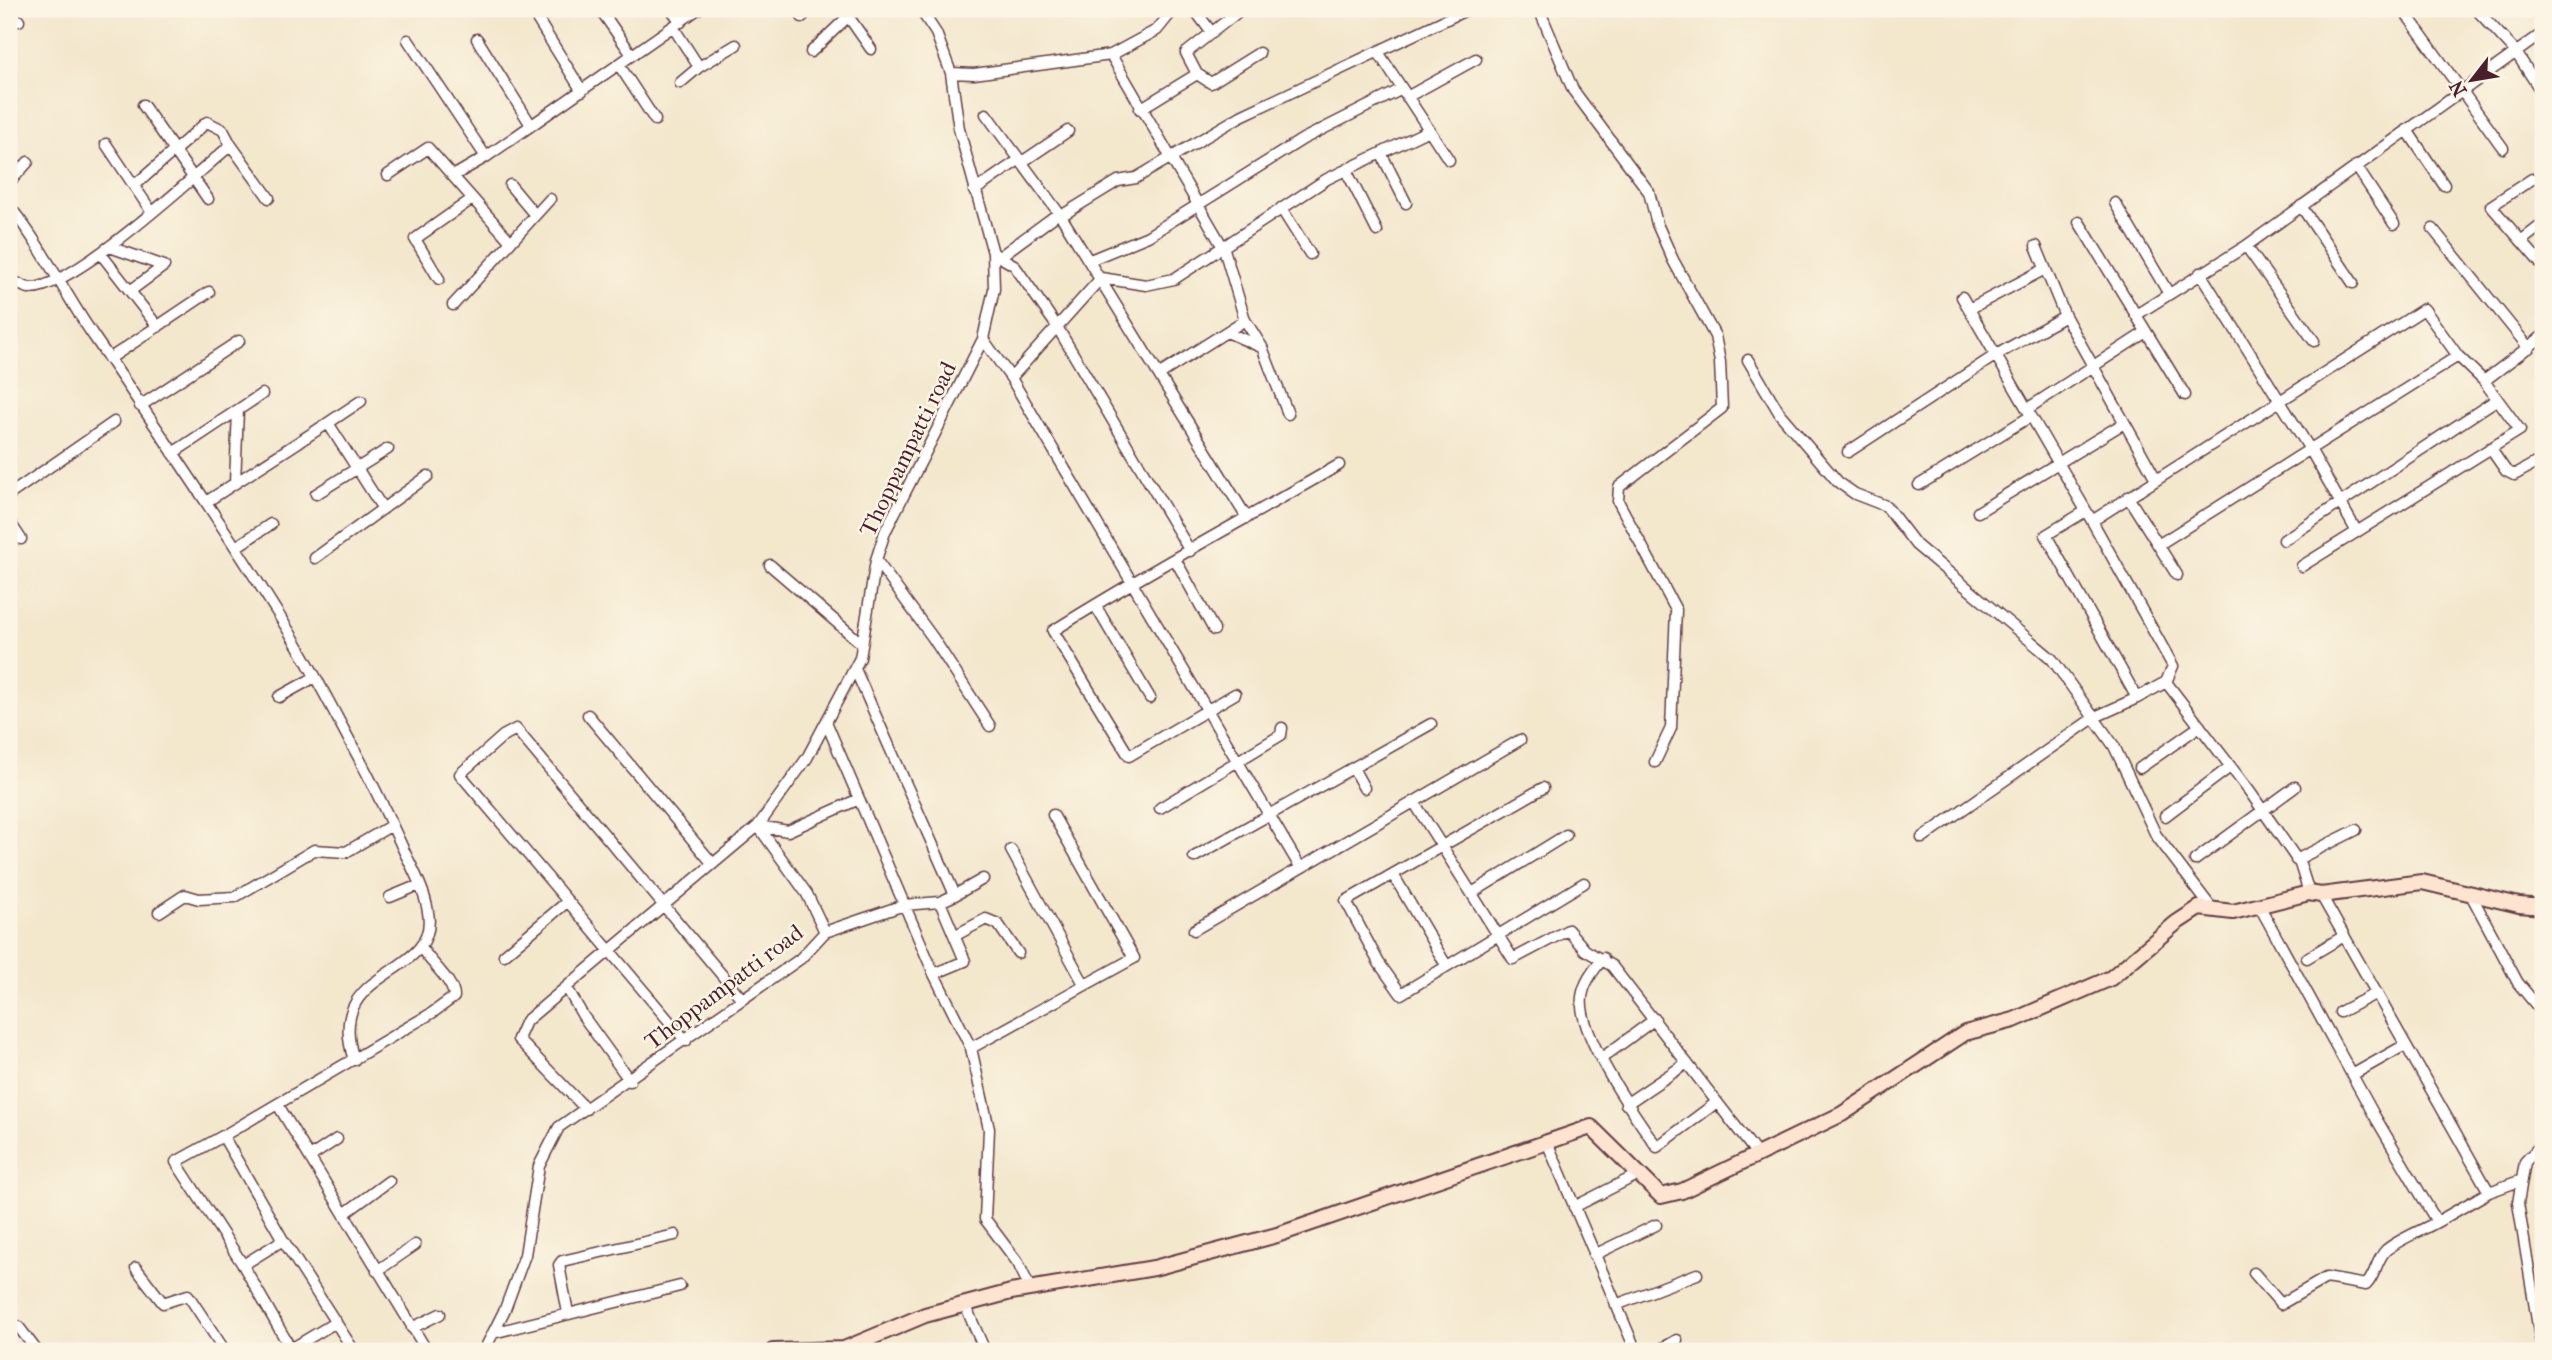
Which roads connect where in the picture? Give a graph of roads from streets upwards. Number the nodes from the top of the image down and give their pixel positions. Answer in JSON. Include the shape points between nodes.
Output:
{"nodes":[{"id":1,"x":531,"y":9,"type":"edge"},
{"id":2,"x":600,"y":9,"type":"edge"},
{"id":3,"x":671,"y":9,"type":"edge"},
{"id":4,"x":698,"y":9,"type":"edge"},
{"id":5,"x":810,"y":9,"type":"edge"},
{"id":6,"x":920,"y":9,"type":"edge"},
{"id":7,"x":1174,"y":9,"type":"edge"},
{"id":8,"x":1194,"y":9,"type":"edge"},
{"id":9,"x":1468,"y":9,"type":"edge"},
{"id":10,"x":1539,"y":9,"type":"edge"},
{"id":11,"x":2476,"y":9,"type":"edge"},
{"id":12,"x":9,"y":10,"type":"edge"},
{"id":13,"x":1239,"y":11,"type":"dead end"},
{"id":14,"x":852,"y":12,"type":"edge"},
{"id":15,"x":2407,"y":15,"type":"dead end"},
{"id":16,"x":802,"y":17,"type":"dead end"},
{"id":17,"x":19,"y":21,"type":"dead end"},
{"id":18,"x":677,"y":25,"type":"junction"},
{"id":19,"x":1212,"y":33,"type":"junction"},
{"id":20,"x":2543,"y":33,"type":"edge"},
{"id":21,"x":477,"y":39,"type":"dead end"},
{"id":22,"x":408,"y":40,"type":"dead end"},
{"id":23,"x":736,"y":45,"type":"dead end"},
{"id":24,"x":871,"y":49,"type":"dead end"},
{"id":25,"x":2515,"y":51,"type":"junction"},
{"id":26,"x":811,"y":52,"type":"dead end"},
{"id":27,"x":1378,"y":52,"type":"junction"},
{"id":28,"x":1259,"y":53,"type":"dead end"},
{"id":29,"x":632,"y":55,"type":"junction"},
{"id":30,"x":1111,"y":55,"type":"junction"},
{"id":31,"x":1476,"y":59,"type":"dead end"},
{"id":32,"x":619,"y":65,"type":"junction"},
{"id":33,"x":699,"y":67,"type":"junction"},
{"id":34,"x":951,"y":73,"type":"junction"},
{"id":35,"x":1196,"y":74,"type":"junction"},
{"id":36,"x":680,"y":83,"type":"dead end"},
{"id":37,"x":582,"y":91,"type":"junction"},
{"id":38,"x":2461,"y":91,"type":"junction"},
{"id":39,"x":1404,"y":93,"type":"junction"},
{"id":40,"x":2543,"y":94,"type":"edge"},
{"id":41,"x":143,"y":105,"type":"dead end"},
{"id":42,"x":1140,"y":109,"type":"junction"},
{"id":43,"x":986,"y":114,"type":"dead end"},
{"id":44,"x":655,"y":120,"type":"dead end"},
{"id":45,"x":531,"y":125,"type":"junction"},
{"id":46,"x":1429,"y":130,"type":"junction"},
{"id":47,"x":2407,"y":130,"type":"junction"},
{"id":48,"x":1068,"y":131,"type":"dead end"},
{"id":49,"x":106,"y":144,"type":"dead end"},
{"id":50,"x":231,"y":145,"type":"junction"},
{"id":51,"x":2504,"y":148,"type":"dead end"},
{"id":52,"x":175,"y":150,"type":"junction"},
{"id":53,"x":1381,"y":153,"type":"junction"},
{"id":54,"x":486,"y":157,"type":"junction"},
{"id":55,"x":1170,"y":159,"type":"junction"},
{"id":56,"x":1449,"y":160,"type":"dead end"},
{"id":57,"x":1021,"y":161,"type":"junction"},
{"id":58,"x":28,"y":162,"type":"dead end"},
{"id":59,"x":2356,"y":166,"type":"junction"},
{"id":60,"x":1346,"y":170,"type":"junction"},
{"id":61,"x":388,"y":175,"type":"dead end"},
{"id":62,"x":453,"y":176,"type":"junction"},
{"id":63,"x":193,"y":177,"type":"junction"},
{"id":64,"x":2532,"y":179,"type":"dead end"},
{"id":65,"x":9,"y":183,"type":"edge"},
{"id":66,"x":510,"y":185,"type":"dead end"},
{"id":67,"x":2444,"y":185,"type":"dead end"},
{"id":68,"x":134,"y":186,"type":"junction"},
{"id":69,"x":974,"y":191,"type":"junction"},
{"id":70,"x":269,"y":198,"type":"dead end"},
{"id":71,"x":472,"y":198,"type":"junction"},
{"id":72,"x":208,"y":199,"type":"dead end"},
{"id":73,"x":550,"y":199,"type":"dead end"},
{"id":74,"x":1406,"y":203,"type":"dead end"},
{"id":75,"x":2115,"y":203,"type":"dead end"},
{"id":76,"x":9,"y":206,"type":"edge"},
{"id":77,"x":2301,"y":206,"type":"junction"},
{"id":78,"x":1197,"y":207,"type":"junction"},
{"id":79,"x":1280,"y":208,"type":"junction"},
{"id":80,"x":151,"y":211,"type":"junction"},
{"id":81,"x":1060,"y":214,"type":"junction"},
{"id":82,"x":536,"y":215,"type":"junction"},
{"id":83,"x":2079,"y":222,"type":"dead end"},
{"id":84,"x":2394,"y":224,"type":"dead end"},
{"id":85,"x":2543,"y":224,"type":"edge"},
{"id":86,"x":2433,"y":229,"type":"dead end"},
{"id":87,"x":1377,"y":231,"type":"dead end"},
{"id":88,"x":2521,"y":241,"type":"junction"},
{"id":89,"x":511,"y":242,"type":"junction"},
{"id":90,"x":2036,"y":246,"type":"dead end"},
{"id":91,"x":2246,"y":246,"type":"junction"},
{"id":92,"x":110,"y":247,"type":"junction"},
{"id":93,"x":1224,"y":249,"type":"junction"},
{"id":94,"x":101,"y":254,"type":"junction"},
{"id":95,"x":997,"y":254,"type":"junction"},
{"id":96,"x":1310,"y":254,"type":"dead end"},
{"id":97,"x":1090,"y":260,"type":"junction"},
{"id":98,"x":2543,"y":266,"type":"edge"},
{"id":99,"x":2045,"y":269,"type":"junction"},
{"id":100,"x":2200,"y":273,"type":"junction"},
{"id":101,"x":1101,"y":278,"type":"junction"},
{"id":102,"x":9,"y":279,"type":"edge"},
{"id":103,"x":439,"y":279,"type":"dead end"},
{"id":104,"x":60,"y":280,"type":"junction"},
{"id":105,"x":2353,"y":283,"type":"dead end"},
{"id":106,"x":130,"y":291,"type":"junction"},
{"id":107,"x":209,"y":292,"type":"dead end"},
{"id":108,"x":2169,"y":294,"type":"junction"},
{"id":109,"x":1962,"y":297,"type":"dead end"},
{"id":110,"x":453,"y":305,"type":"dead end"},
{"id":111,"x":1969,"y":309,"type":"junction"},
{"id":112,"x":2136,"y":315,"type":"junction"},
{"id":113,"x":2064,"y":316,"type":"junction"},
{"id":114,"x":1245,"y":320,"type":"junction"},
{"id":115,"x":1056,"y":326,"type":"junction"},
{"id":116,"x":158,"y":327,"type":"junction"},
{"id":117,"x":1227,"y":332,"type":"junction"},
{"id":118,"x":2146,"y":332,"type":"junction"},
{"id":119,"x":2543,"y":336,"type":"edge"},
{"id":120,"x":983,"y":339,"type":"junction"},
{"id":121,"x":239,"y":341,"type":"dead end"},
{"id":122,"x":2314,"y":341,"type":"dead end"},
{"id":123,"x":1262,"y":347,"type":"junction"},
{"id":124,"x":2529,"y":348,"type":"junction"},
{"id":125,"x":1996,"y":355,"type":"junction"},
{"id":126,"x":2458,"y":356,"type":"junction"},
{"id":127,"x":109,"y":359,"type":"junction"},
{"id":128,"x":1748,"y":360,"type":"dead end"},
{"id":129,"x":2092,"y":367,"type":"junction"},
{"id":130,"x":1160,"y":374,"type":"junction"},
{"id":131,"x":1011,"y":378,"type":"junction"},
{"id":132,"x":2484,"y":381,"type":"junction"},
{"id":133,"x":262,"y":394,"type":"dead end"},
{"id":134,"x":2185,"y":395,"type":"dead end"},
{"id":135,"x":2279,"y":400,"type":"junction"},
{"id":136,"x":2496,"y":400,"type":"junction"},
{"id":137,"x":361,"y":401,"type":"dead end"},
{"id":138,"x":140,"y":406,"type":"junction"},
{"id":139,"x":238,"y":410,"type":"junction"},
{"id":140,"x":2029,"y":412,"type":"junction"},
{"id":141,"x":1288,"y":414,"type":"dead end"},
{"id":142,"x":114,"y":422,"type":"dead end"},
{"id":143,"x":328,"y":423,"type":"junction"},
{"id":144,"x":2124,"y":423,"type":"junction"},
{"id":145,"x":2490,"y":448,"type":"junction"},
{"id":146,"x":388,"y":449,"type":"dead end"},
{"id":147,"x":2311,"y":451,"type":"junction"},
{"id":148,"x":1848,"y":452,"type":"dead end"},
{"id":149,"x":173,"y":453,"type":"junction"},
{"id":150,"x":2543,"y":459,"type":"edge"},
{"id":151,"x":2059,"y":463,"type":"junction"},
{"id":152,"x":1339,"y":465,"type":"dead end"},
{"id":153,"x":358,"y":470,"type":"junction"},
{"id":154,"x":428,"y":476,"type":"dead end"},
{"id":155,"x":2156,"y":479,"type":"junction"},
{"id":156,"x":235,"y":483,"type":"junction"},
{"id":157,"x":1919,"y":485,"type":"dead end"},
{"id":158,"x":316,"y":494,"type":"dead end"},
{"id":159,"x":9,"y":495,"type":"edge"},
{"id":160,"x":2128,"y":497,"type":"junction"},
{"id":161,"x":206,"y":502,"type":"junction"},
{"id":162,"x":2340,"y":505,"type":"junction"},
{"id":163,"x":383,"y":509,"type":"junction"},
{"id":164,"x":2086,"y":511,"type":"junction"},
{"id":165,"x":1978,"y":512,"type":"dead end"},
{"id":166,"x":1247,"y":518,"type":"junction"},
{"id":167,"x":2092,"y":521,"type":"junction"},
{"id":168,"x":9,"y":522,"type":"edge"},
{"id":169,"x":271,"y":524,"type":"dead end"},
{"id":170,"x":2357,"y":532,"type":"junction"},
{"id":171,"x":21,"y":539,"type":"dead end"},
{"id":172,"x":2284,"y":540,"type":"dead end"},
{"id":173,"x":2158,"y":545,"type":"junction"},
{"id":174,"x":236,"y":547,"type":"junction"},
{"id":175,"x":1190,"y":551,"type":"junction"},
{"id":176,"x":314,"y":558,"type":"dead end"},
{"id":177,"x":1175,"y":559,"type":"junction"},
{"id":178,"x":876,"y":560,"type":"junction"},
{"id":179,"x":769,"y":565,"type":"dead end"},
{"id":180,"x":2302,"y":566,"type":"dead end"},
{"id":181,"x":2177,"y":575,"type":"dead end"},
{"id":182,"x":1131,"y":581,"type":"junction"},
{"id":183,"x":1095,"y":605,"type":"junction"},
{"id":184,"x":1214,"y":630,"type":"dead end"},
{"id":185,"x":862,"y":645,"type":"junction"},
{"id":186,"x":855,"y":668,"type":"junction"},
{"id":187,"x":314,"y":677,"type":"junction"},
{"id":188,"x":2166,"y":682,"type":"junction"},
{"id":189,"x":1235,"y":694,"type":"dead end"},
{"id":190,"x":279,"y":697,"type":"dead end"},
{"id":191,"x":1150,"y":698,"type":"dead end"},
{"id":192,"x":2137,"y":698,"type":"junction"},
{"id":193,"x":1207,"y":710,"type":"junction"},
{"id":194,"x":588,"y":715,"type":"dead end"},
{"id":195,"x":2095,"y":717,"type":"junction"},
{"id":196,"x":827,"y":724,"type":"junction"},
{"id":197,"x":1431,"y":724,"type":"dead end"},
{"id":198,"x":990,"y":726,"type":"dead end"},
{"id":199,"x":2200,"y":726,"type":"junction"},
{"id":200,"x":1282,"y":728,"type":"dead end"},
{"id":201,"x":1520,"y":740,"type":"dead end"},
{"id":202,"x":1238,"y":760,"type":"junction"},
{"id":203,"x":1654,"y":762,"type":"dead end"},
{"id":204,"x":2230,"y":767,"type":"junction"},
{"id":205,"x":2140,"y":768,"type":"dead end"},
{"id":206,"x":1354,"y":769,"type":"junction"},
{"id":207,"x":2295,"y":787,"type":"dead end"},
{"id":208,"x":1364,"y":788,"type":"dead end"},
{"id":209,"x":1543,"y":788,"type":"dead end"},
{"id":210,"x":859,"y":800,"type":"junction"},
{"id":211,"x":1414,"y":802,"type":"junction"},
{"id":212,"x":1160,"y":807,"type":"dead end"},
{"id":213,"x":2263,"y":810,"type":"junction"},
{"id":214,"x":1053,"y":815,"type":"dead end"},
{"id":215,"x":1270,"y":816,"type":"junction"},
{"id":216,"x":2165,"y":816,"type":"dead end"},
{"id":217,"x":392,"y":825,"type":"junction"},
{"id":218,"x":758,"y":826,"type":"junction"},
{"id":219,"x":2356,"y":830,"type":"dead end"},
{"id":220,"x":1566,"y":835,"type":"dead end"},
{"id":221,"x":1922,"y":838,"type":"dead end"},
{"id":222,"x":1445,"y":847,"type":"junction"},
{"id":223,"x":1011,"y":850,"type":"dead end"},
{"id":224,"x":1194,"y":857,"type":"dead end"},
{"id":225,"x":2195,"y":860,"type":"dead end"},
{"id":226,"x":2296,"y":860,"type":"junction"},
{"id":227,"x":713,"y":864,"type":"junction"},
{"id":228,"x":1300,"y":867,"type":"junction"},
{"id":229,"x":1394,"y":876,"type":"junction"},
{"id":230,"x":982,"y":879,"type":"dead end"},
{"id":231,"x":1584,"y":883,"type":"dead end"},
{"id":232,"x":419,"y":885,"type":"junction"},
{"id":233,"x":1472,"y":893,"type":"junction"},
{"id":234,"x":2470,"y":893,"type":"junction"},
{"id":235,"x":2315,"y":894,"type":"junction"},
{"id":236,"x":955,"y":895,"type":"junction"},
{"id":237,"x":390,"y":897,"type":"dead end"},
{"id":238,"x":568,"y":901,"type":"junction"},
{"id":239,"x":940,"y":902,"type":"junction"},
{"id":240,"x":904,"y":905,"type":"junction"},
{"id":241,"x":663,"y":906,"type":"junction"},
{"id":242,"x":2260,"y":907,"type":"junction"},
{"id":243,"x":2543,"y":907,"type":"edge"},
{"id":244,"x":2213,"y":910,"type":"junction"},
{"id":245,"x":159,"y":912,"type":"dead end"},
{"id":246,"x":1195,"y":930,"type":"dead end"},
{"id":247,"x":825,"y":932,"type":"junction"},
{"id":248,"x":1498,"y":934,"type":"junction"},
{"id":249,"x":956,"y":935,"type":"junction"},
{"id":250,"x":2344,"y":936,"type":"junction"},
{"id":251,"x":421,"y":947,"type":"junction"},
{"id":252,"x":611,"y":950,"type":"junction"},
{"id":253,"x":1018,"y":953,"type":"dead end"},
{"id":254,"x":504,"y":955,"type":"dead end"},
{"id":255,"x":1603,"y":958,"type":"junction"},
{"id":256,"x":2307,"y":958,"type":"dead end"},
{"id":257,"x":1446,"y":965,"type":"junction"},
{"id":258,"x":934,"y":974,"type":"junction"},
{"id":259,"x":1084,"y":984,"type":"junction"},
{"id":260,"x":567,"y":988,"type":"junction"},
{"id":261,"x":2376,"y":993,"type":"junction"},
{"id":262,"x":742,"y":999,"type":"junction"},
{"id":263,"x":2340,"y":1012,"type":"dead end"},
{"id":264,"x":2543,"y":1013,"type":"edge"},
{"id":265,"x":1655,"y":1019,"type":"junction"},
{"id":266,"x":686,"y":1041,"type":"junction"},
{"id":267,"x":2405,"y":1045,"type":"junction"},
{"id":268,"x":971,"y":1048,"type":"junction"},
{"id":269,"x":1602,"y":1058,"type":"junction"},
{"id":270,"x":354,"y":1060,"type":"junction"},
{"id":271,"x":1687,"y":1063,"type":"junction"},
{"id":272,"x":2352,"y":1075,"type":"junction"},
{"id":273,"x":630,"y":1081,"type":"junction"},
{"id":274,"x":1717,"y":1102,"type":"junction"},
{"id":275,"x":1626,"y":1104,"type":"junction"},
{"id":276,"x":278,"y":1105,"type":"junction"},
{"id":277,"x":586,"y":1109,"type":"junction"},
{"id":278,"x":223,"y":1136,"type":"junction"},
{"id":279,"x":337,"y":1139,"type":"dead end"},
{"id":280,"x":1547,"y":1142,"type":"junction"},
{"id":281,"x":2543,"y":1143,"type":"edge"},
{"id":282,"x":1757,"y":1154,"type":"junction"},
{"id":283,"x":310,"y":1157,"type":"junction"},
{"id":284,"x":1639,"y":1174,"type":"junction"},
{"id":285,"x":2522,"y":1180,"type":"junction"},
{"id":286,"x":390,"y":1181,"type":"dead end"},
{"id":287,"x":2488,"y":1192,"type":"junction"},
{"id":288,"x":1574,"y":1206,"type":"junction"},
{"id":289,"x":344,"y":1214,"type":"junction"},
{"id":290,"x":2437,"y":1222,"type":"junction"},
{"id":291,"x":1656,"y":1225,"type":"dead end"},
{"id":292,"x":675,"y":1235,"type":"dead end"},
{"id":293,"x":283,"y":1240,"type":"junction"},
{"id":294,"x":415,"y":1245,"type":"dead end"},
{"id":295,"x":1594,"y":1255,"type":"junction"},
{"id":296,"x":243,"y":1265,"type":"junction"},
{"id":297,"x":136,"y":1268,"type":"dead end"},
{"id":298,"x":377,"y":1271,"type":"junction"},
{"id":299,"x":2254,"y":1273,"type":"dead end"},
{"id":300,"x":1697,"y":1274,"type":"dead end"},
{"id":301,"x":680,"y":1286,"type":"dead end"},
{"id":302,"x":1030,"y":1288,"type":"junction"},
{"id":303,"x":965,"y":1305,"type":"junction"},
{"id":304,"x":1616,"y":1305,"type":"junction"},
{"id":305,"x":568,"y":1313,"type":"junction"},
{"id":306,"x":440,"y":1314,"type":"dead end"},
{"id":307,"x":335,"y":1322,"type":"junction"},
{"id":308,"x":412,"y":1328,"type":"junction"},
{"id":309,"x":9,"y":1329,"type":"edge"},
{"id":310,"x":493,"y":1333,"type":"junction"},
{"id":311,"x":1677,"y":1340,"type":"dead end"},
{"id":312,"x":292,"y":1350,"type":"edge"},
{"id":313,"x":37,"y":1351,"type":"edge"},
{"id":314,"x":225,"y":1351,"type":"edge"},
{"id":315,"x":354,"y":1351,"type":"edge"},
{"id":316,"x":427,"y":1351,"type":"edge"},
{"id":317,"x":484,"y":1351,"type":"edge"},
{"id":318,"x":773,"y":1351,"type":"edge"},
{"id":319,"x":985,"y":1351,"type":"edge"},
{"id":320,"x":1636,"y":1351,"type":"edge"},
{"id":321,"x":1658,"y":1351,"type":"edge"},
{"id":322,"x":2542,"y":1351,"type":"edge"}],
"edges":[{"from":1,"to":37,"type":"street"},
{"from":2,"to":29,"type":"street"},
{"from":3,"to":18,"type":"street"},
{"from":4,"to":18,"type":"street"},
{"from":5,"to":16,"type":"street"},
{"from":6,"to":34,"type":"street","name":"Thoppampatti road","via":[[936,33]]},
{"from":7,"to":30,"type":"street","via":[[1157,30]]},
{"from":8,"to":19,"type":"street"},
{"from":9,"to":27,"type":"street"},
{"from":10,"to":203,"type":"street","via":[[1573,90],[1649,192],[1673,260],[1715,335],[1720,362],[1722,408],[1619,486],[1618,501],[1676,610],[1671,728]]},
{"from":11,"to":25,"type":"street"},
{"from":12,"to":17,"type":"street"},
{"from":13,"to":19,"type":"street"},
{"from":14,"to":24,"type":"street"},
{"from":14,"to":26,"type":"street"},
{"from":15,"to":38,"type":"street"},
{"from":18,"to":29,"type":"street"},
{"from":18,"to":33,"type":"street"},
{"from":19,"to":35,"type":"street","via":[[1186,53]]},
{"from":20,"to":25,"type":"street"},
{"from":21,"to":45,"type":"street"},
{"from":22,"to":54,"type":"street"},
{"from":23,"to":33,"type":"street"},
{"from":25,"to":38,"type":"street"},
{"from":25,"to":40,"type":"street"},
{"from":27,"to":39,"type":"street"},
{"from":27,"to":55,"type":"street","via":[[1241,116]]},
{"from":28,"to":35,"type":"street","via":[[1211,83]]},
{"from":29,"to":32,"type":"street"},
{"from":30,"to":34,"type":"street","via":[[974,74]]},
{"from":30,"to":42,"type":"street"},
{"from":31,"to":39,"type":"street"},
{"from":32,"to":37,"type":"street"},
{"from":32,"to":44,"type":"street"},
{"from":33,"to":36,"type":"street"},
{"from":34,"to":69,"type":"street","name":"Thoppampatti road","via":[[958,129]]},
{"from":35,"to":42,"type":"street"},
{"from":37,"to":45,"type":"street"},
{"from":38,"to":47,"type":"street"},
{"from":38,"to":51,"type":"street"},
{"from":39,"to":46,"type":"street"},
{"from":39,"to":78,"type":"street","via":[[1303,139]]},
{"from":41,"to":52,"type":"street"},
{"from":42,"to":55,"type":"street"},
{"from":43,"to":57,"type":"street"},
{"from":45,"to":54,"type":"street"},
{"from":46,"to":53,"type":"street"},
{"from":46,"to":56,"type":"street"},
{"from":47,"to":59,"type":"street"},
{"from":47,"to":67,"type":"street"},
{"from":48,"to":57,"type":"street"},
{"from":49,"to":68,"type":"street"},
{"from":50,"to":52,"type":"street","via":[[223,130],[207,122]]},
{"from":50,"to":63,"type":"street"},
{"from":50,"to":70,"type":"street"},
{"from":52,"to":63,"type":"street"},
{"from":52,"to":68,"type":"street"},
{"from":53,"to":60,"type":"street"},
{"from":53,"to":74,"type":"street"},
{"from":54,"to":62,"type":"street"},
{"from":55,"to":78,"type":"street"},
{"from":55,"to":81,"type":"street","via":[[1136,178],[1118,181]]},
{"from":57,"to":69,"type":"street"},
{"from":57,"to":81,"type":"street"},
{"from":58,"to":65,"type":"street"},
{"from":59,"to":77,"type":"street"},
{"from":59,"to":84,"type":"street"},
{"from":60,"to":79,"type":"street"},
{"from":60,"to":87,"type":"street"},
{"from":61,"to":62,"type":"street","via":[[428,148]]},
{"from":62,"to":71,"type":"street"},
{"from":63,"to":72,"type":"street"},
{"from":63,"to":80,"type":"street"},
{"from":64,"to":88,"type":"street","via":[[2491,206]]},
{"from":66,"to":82,"type":"street"},
{"from":68,"to":80,"type":"street"},
{"from":69,"to":95,"type":"street","name":"Thoppampatti road"},
{"from":71,"to":89,"type":"street"},
{"from":71,"to":103,"type":"street","via":[[415,239]]},
{"from":73,"to":82,"type":"street"},
{"from":75,"to":108,"type":"street"},
{"from":76,"to":104,"type":"street"},
{"from":77,"to":91,"type":"street"},
{"from":77,"to":105,"type":"street"},
{"from":78,"to":93,"type":"street"},
{"from":78,"to":97,"type":"street","via":[[1148,236]]},
{"from":79,"to":93,"type":"street"},
{"from":79,"to":96,"type":"street"},
{"from":80,"to":92,"type":"street"},
{"from":81,"to":95,"type":"street"},
{"from":81,"to":97,"type":"street"},
{"from":82,"to":89,"type":"street"},
{"from":83,"to":112,"type":"street"},
{"from":85,"to":88,"type":"street"},
{"from":86,"to":124,"type":"street"},
{"from":88,"to":98,"type":"street"},
{"from":89,"to":110,"type":"street"},
{"from":90,"to":99,"type":"street"},
{"from":91,"to":100,"type":"street"},
{"from":91,"to":122,"type":"street"},
{"from":92,"to":94,"type":"street"},
{"from":92,"to":106,"type":"street","via":[[164,266]]},
{"from":93,"to":101,"type":"street","via":[[1174,279],[1146,285]]},
{"from":93,"to":114,"type":"street"},
{"from":94,"to":104,"type":"street"},
{"from":94,"to":106,"type":"street"},
{"from":95,"to":115,"type":"street","via":[[1014,265]]},
{"from":95,"to":120,"type":"street","name":"Thoppampatti road"},
{"from":97,"to":101,"type":"street"},
{"from":99,"to":111,"type":"street"},
{"from":99,"to":113,"type":"street"},
{"from":100,"to":108,"type":"street"},
{"from":100,"to":135,"type":"street"},
{"from":101,"to":115,"type":"street"},
{"from":101,"to":130,"type":"street"},
{"from":102,"to":104,"type":"street","via":[[28,288]]},
{"from":104,"to":127,"type":"street"},
{"from":106,"to":116,"type":"street"},
{"from":107,"to":116,"type":"street"},
{"from":108,"to":112,"type":"street"},
{"from":109,"to":111,"type":"street"},
{"from":111,"to":125,"type":"street"},
{"from":112,"to":118,"type":"street"},
{"from":113,"to":125,"type":"street"},
{"from":113,"to":129,"type":"street"},
{"from":114,"to":117,"type":"street"},
{"from":114,"to":123,"type":"street"},
{"from":115,"to":131,"type":"street"},
{"from":115,"to":175,"type":"street"},
{"from":116,"to":127,"type":"street"},
{"from":117,"to":123,"type":"street"},
{"from":117,"to":130,"type":"street"},
{"from":118,"to":129,"type":"street"},
{"from":118,"to":134,"type":"street"},
{"from":119,"to":124,"type":"street"},
{"from":120,"to":131,"type":"street"},
{"from":120,"to":178,"type":"street","name":"Thoppampatti road","via":[[885,532]]},
{"from":121,"to":138,"type":"street"},
{"from":123,"to":141,"type":"street"},
{"from":124,"to":132,"type":"street"},
{"from":125,"to":140,"type":"street"},
{"from":125,"to":148,"type":"street"},
{"from":126,"to":132,"type":"street"},
{"from":126,"to":135,"type":"street","via":[[2424,309]]},
{"from":126,"to":147,"type":"street"},
{"from":127,"to":138,"type":"street"},
{"from":128,"to":195,"type":"street","via":[[1780,414],[1838,482],[1886,506],[1916,545],[2052,659]]},
{"from":129,"to":140,"type":"street"},
{"from":129,"to":144,"type":"street"},
{"from":130,"to":166,"type":"street"},
{"from":131,"to":182,"type":"street"},
{"from":132,"to":136,"type":"street"},
{"from":133,"to":139,"type":"street"},
{"from":135,"to":147,"type":"street"},
{"from":135,"to":155,"type":"street"},
{"from":136,"to":145,"type":"street","via":[[2520,430]]},
{"from":136,"to":162,"type":"street"},
{"from":137,"to":143,"type":"street"},
{"from":138,"to":149,"type":"street"},
{"from":139,"to":149,"type":"street"},
{"from":139,"to":156,"type":"street"},
{"from":140,"to":151,"type":"street"},
{"from":140,"to":157,"type":"street"},
{"from":142,"to":159,"type":"street"},
{"from":143,"to":153,"type":"street"},
{"from":143,"to":156,"type":"street"},
{"from":144,"to":151,"type":"street"},
{"from":144,"to":155,"type":"street"},
{"from":145,"to":150,"type":"street","via":[[2514,475]]},
{"from":145,"to":170,"type":"street"},
{"from":146,"to":153,"type":"street"},
{"from":147,"to":162,"type":"street"},
{"from":147,"to":173,"type":"street"},
{"from":149,"to":161,"type":"street"},
{"from":151,"to":164,"type":"street"},
{"from":151,"to":165,"type":"street"},
{"from":152,"to":166,"type":"street"},
{"from":153,"to":158,"type":"street"},
{"from":153,"to":163,"type":"street"},
{"from":154,"to":163,"type":"street"},
{"from":155,"to":160,"type":"street"},
{"from":156,"to":161,"type":"street"},
{"from":160,"to":167,"type":"street"},
{"from":160,"to":173,"type":"street"},
{"from":161,"to":174,"type":"street"},
{"from":162,"to":170,"type":"street"},
{"from":162,"to":172,"type":"street"},
{"from":163,"to":176,"type":"street"},
{"from":164,"to":167,"type":"street"},
{"from":164,"to":192,"type":"street","via":[[2046,536]]},
{"from":166,"to":175,"type":"street"},
{"from":167,"to":188,"type":"street","via":[[2173,666]]},
{"from":168,"to":171,"type":"street"},
{"from":169,"to":174,"type":"street"},
{"from":170,"to":180,"type":"street"},
{"from":173,"to":181,"type":"street"},
{"from":174,"to":187,"type":"street"},
{"from":175,"to":177,"type":"street"},
{"from":177,"to":182,"type":"street"},
{"from":177,"to":184,"type":"street"},
{"from":178,"to":185,"type":"street","name":"Thoppampatti road"},
{"from":178,"to":198,"type":"street"},
{"from":179,"to":185,"type":"street"},
{"from":182,"to":183,"type":"street"},
{"from":182,"to":193,"type":"street"},
{"from":183,"to":191,"type":"street"},
{"from":183,"to":193,"type":"street","via":[[1053,631],[1129,757]]},
{"from":185,"to":186,"type":"street","name":"Thoppampatti road"},
{"from":186,"to":196,"type":"street","name":"Thoppampatti road"},
{"from":186,"to":236,"type":"street"},
{"from":187,"to":190,"type":"street"},
{"from":187,"to":217,"type":"street"},
{"from":188,"to":192,"type":"street"},
{"from":188,"to":199,"type":"street"},
{"from":189,"to":193,"type":"street"},
{"from":192,"to":195,"type":"street"},
{"from":193,"to":202,"type":"street"},
{"from":194,"to":227,"type":"street"},
{"from":195,"to":221,"type":"street"},
{"from":195,"to":244,"type":"street","via":[[2114,746],[2156,835]]},
{"from":196,"to":210,"type":"street"},
{"from":196,"to":218,"type":"street","name":"Thoppampatti road"},
{"from":197,"to":206,"type":"street"},
{"from":199,"to":204,"type":"street"},
{"from":199,"to":205,"type":"street"},
{"from":200,"to":202,"type":"street","via":[[1281,735]]},
{"from":201,"to":211,"type":"street"},
{"from":202,"to":212,"type":"street"},
{"from":202,"to":215,"type":"street"},
{"from":204,"to":213,"type":"street"},
{"from":204,"to":216,"type":"street"},
{"from":206,"to":208,"type":"street"},
{"from":206,"to":215,"type":"street"},
{"from":207,"to":213,"type":"street"},
{"from":209,"to":222,"type":"street"},
{"from":210,"to":218,"type":"street","via":[[788,831]]},
{"from":210,"to":240,"type":"street"},
{"from":211,"to":222,"type":"street"},
{"from":211,"to":228,"type":"street"},
{"from":213,"to":225,"type":"street"},
{"from":213,"to":226,"type":"street"},
{"from":214,"to":259,"type":"street","via":[[1134,958]]},
{"from":215,"to":224,"type":"street"},
{"from":215,"to":228,"type":"street"},
{"from":217,"to":232,"type":"street"},
{"from":217,"to":245,"type":"street","via":[[346,852],[314,850],[236,897],[185,895]]},
{"from":218,"to":227,"type":"street"},
{"from":218,"to":247,"type":"street","name":"Thoppampatti road","via":[[807,894]]},
{"from":219,"to":226,"type":"street"},
{"from":220,"to":233,"type":"street"},
{"from":222,"to":229,"type":"street"},
{"from":222,"to":233,"type":"street"},
{"from":223,"to":259,"type":"street"},
{"from":226,"to":235,"type":"street"},
{"from":227,"to":241,"type":"street"},
{"from":228,"to":246,"type":"street"},
{"from":229,"to":257,"type":"street"},
{"from":229,"to":257,"type":"street","via":[[1346,901],[1379,964],[1401,994]]},
{"from":230,"to":236,"type":"street"},
{"from":231,"to":248,"type":"street"},
{"from":232,"to":237,"type":"street"},
{"from":232,"to":251,"type":"street","via":[[430,929]]},
{"from":233,"to":248,"type":"street"},
{"from":234,"to":235,"type":"street","via":[[2422,882]]},
{"from":234,"to":243,"type":"street"},
{"from":234,"to":264,"type":"street","via":[[2518,983]]},
{"from":235,"to":242,"type":"street"},
{"from":235,"to":250,"type":"street"},
{"from":236,"to":239,"type":"street"},
{"from":238,"to":241,"type":"street","via":[[460,774],[516,729]]},
{"from":238,"to":252,"type":"street"},
{"from":238,"to":254,"type":"street"},
{"from":239,"to":240,"type":"street"},
{"from":239,"to":249,"type":"street"},
{"from":240,"to":247,"type":"street"},
{"from":240,"to":258,"type":"street"},
{"from":241,"to":252,"type":"street"},
{"from":241,"to":262,"type":"street"},
{"from":242,"to":244,"type":"street"},
{"from":242,"to":272,"type":"street"},
{"from":244,"to":282,"type":"street","via":[[2199,908],[2176,923],[2111,978],[2014,1020],[1965,1032],[1843,1114]]},
{"from":247,"to":262,"type":"street","name":"Thoppampatti road","via":[[800,959]]},
{"from":248,"to":255,"type":"street","via":[[1513,959],[1568,930],[1585,950]]},
{"from":248,"to":257,"type":"street"},
{"from":249,"to":253,"type":"street","via":[[986,919],[998,924]]},
{"from":249,"to":258,"type":"street","via":[[965,961]]},
{"from":250,"to":256,"type":"street"},
{"from":250,"to":261,"type":"street"},
{"from":251,"to":270,"type":"street","via":[[351,1006],[347,1038]]},
{"from":251,"to":270,"type":"street","via":[[433,967],[445,975],[454,997]]},
{"from":252,"to":260,"type":"street"},
{"from":252,"to":266,"type":"street"},
{"from":255,"to":265,"type":"street"},
{"from":255,"to":269,"type":"street","via":[[1582,996],[1584,1017]]},
{"from":258,"to":268,"type":"street"},
{"from":259,"to":268,"type":"street"},
{"from":260,"to":273,"type":"street"},
{"from":260,"to":277,"type":"street","via":[[526,1021],[518,1039]]},
{"from":261,"to":263,"type":"street"},
{"from":261,"to":267,"type":"street"},
{"from":262,"to":266,"type":"street","name":"Thoppampatti road"},
{"from":265,"to":269,"type":"street"},
{"from":265,"to":271,"type":"street"},
{"from":266,"to":273,"type":"street","name":"Thoppampatti road"},
{"from":267,"to":272,"type":"street"},
{"from":267,"to":287,"type":"street"},
{"from":268,"to":302,"type":"street","via":[[989,1129],[985,1219],[1018,1263]]},
{"from":269,"to":275,"type":"street"},
{"from":270,"to":276,"type":"street"},
{"from":271,"to":274,"type":"street"},
{"from":271,"to":275,"type":"street"},
{"from":272,"to":290,"type":"street"},
{"from":273,"to":277,"type":"street","name":"Thoppampatti road"},
{"from":274,"to":275,"type":"street","via":[[1657,1147]]},
{"from":274,"to":282,"type":"street"},
{"from":276,"to":278,"type":"street"},
{"from":276,"to":283,"type":"street"},
{"from":277,"to":310,"type":"street","name":"Thoppampatti road","via":[[559,1127],[539,1166],[525,1255]]},
{"from":278,"to":293,"type":"street"},
{"from":278,"to":296,"type":"street","via":[[176,1162]]},
{"from":279,"to":283,"type":"street"},
{"from":280,"to":284,"type":"street","via":[[1591,1126]]},
{"from":280,"to":288,"type":"street"},
{"from":280,"to":302,"type":"street","via":[[1277,1235],[1154,1268]]},
{"from":281,"to":285,"type":"street","via":[[2525,1162]]},
{"from":282,"to":284,"type":"street","via":[[1682,1191],[1661,1196]]},
{"from":283,"to":289,"type":"street"},
{"from":284,"to":288,"type":"street"},
{"from":285,"to":287,"type":"street"},
{"from":285,"to":322,"type":"street","via":[[2518,1203]]},
{"from":286,"to":289,"type":"street"},
{"from":287,"to":290,"type":"street"},
{"from":288,"to":295,"type":"street"},
{"from":289,"to":298,"type":"street"},
{"from":290,"to":299,"type":"street","via":[[2387,1250],[2366,1285],[2326,1278],[2281,1304]]},
{"from":291,"to":295,"type":"street"},
{"from":292,"to":305,"type":"street","via":[[562,1261]]},
{"from":293,"to":296,"type":"street"},
{"from":293,"to":307,"type":"street"},
{"from":294,"to":298,"type":"street"},
{"from":295,"to":304,"type":"street"},
{"from":296,"to":312,"type":"street"},
{"from":297,"to":314,"type":"street","via":[[163,1303],[188,1295]]},
{"from":298,"to":308,"type":"street"},
{"from":300,"to":304,"type":"street"},
{"from":301,"to":305,"type":"street"},
{"from":302,"to":303,"type":"street"},
{"from":303,"to":318,"type":"street","via":[[925,1315],[844,1349]]},
{"from":303,"to":319,"type":"street"},
{"from":304,"to":320,"type":"street"},
{"from":305,"to":310,"type":"street"},
{"from":306,"to":308,"type":"street"},
{"from":307,"to":312,"type":"street"},
{"from":307,"to":315,"type":"street"},
{"from":308,"to":316,"type":"street"},
{"from":309,"to":313,"type":"street","via":[[18,1326]]},
{"from":310,"to":317,"type":"street","name":"Thoppampatti road"},
{"from":311,"to":321,"type":"street"}]}
